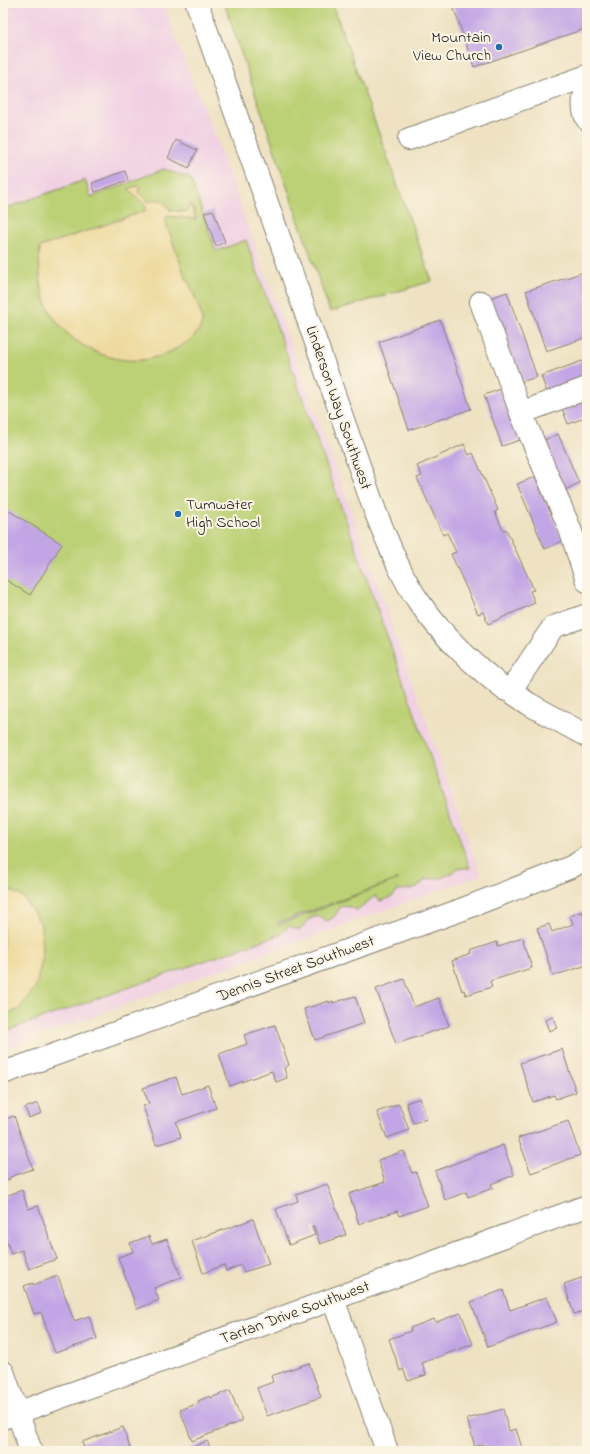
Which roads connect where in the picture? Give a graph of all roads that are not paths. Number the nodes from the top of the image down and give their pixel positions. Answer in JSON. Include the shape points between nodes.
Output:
{"nodes":[{"id":1,"x":197,"y":3,"type":"edge"},
{"id":2,"x":587,"y":76,"type":"edge"},
{"id":3,"x":587,"y":88,"type":"edge"},
{"id":4,"x":587,"y":119,"type":"edge"},
{"id":5,"x":409,"y":139,"type":"dead end"},
{"id":6,"x":481,"y":302,"type":"dead end"},
{"id":7,"x":587,"y":388,"type":"edge"},
{"id":8,"x":521,"y":413,"type":"junction"},
{"id":9,"x":587,"y":581,"type":"edge"},
{"id":10,"x":587,"y":615,"type":"edge"},
{"id":11,"x":510,"y":691,"type":"junction"},
{"id":12,"x":587,"y":736,"type":"edge"},
{"id":13,"x":587,"y":858,"type":"edge"},
{"id":14,"x":3,"y":1073,"type":"edge"},
{"id":15,"x":587,"y":1206,"type":"edge"},
{"id":16,"x":333,"y":1299,"type":"junction"},
{"id":17,"x":3,"y":1372,"type":"edge"},
{"id":18,"x":10,"y":1415,"type":"edge"},
{"id":19,"x":31,"y":1451,"type":"edge"},
{"id":20,"x":387,"y":1451,"type":"edge"}],
"edges":[{"from":1,"to":11,"type":"street","name":"Linderson Way Southwest","via":[[375,512],[395,559],[418,601],[441,631],[468,659],[504,689]]},
{"from":2,"to":5,"type":"street"},
{"from":3,"to":4,"type":"street","via":[[584,96],[584,113]]},
{"from":6,"to":8,"type":"street"},
{"from":7,"to":8,"type":"street"},
{"from":8,"to":9,"type":"street","via":[[570,529]]},
{"from":10,"to":11,"type":"street","via":[[553,627]]},
{"from":11,"to":12,"type":"street","name":"Linderson Way Southwest","via":[[528,704]]},
{"from":13,"to":14,"type":"street","name":"Dennis Street Southwest","via":[[571,867],[458,910]]},
{"from":15,"to":16,"type":"street","name":"Tartan Drive Southwest"},
{"from":16,"to":18,"type":"street","name":"Tartan Drive Southwest"},
{"from":16,"to":20,"type":"street"},
{"from":17,"to":18,"type":"street"},
{"from":18,"to":19,"type":"street"}]}
